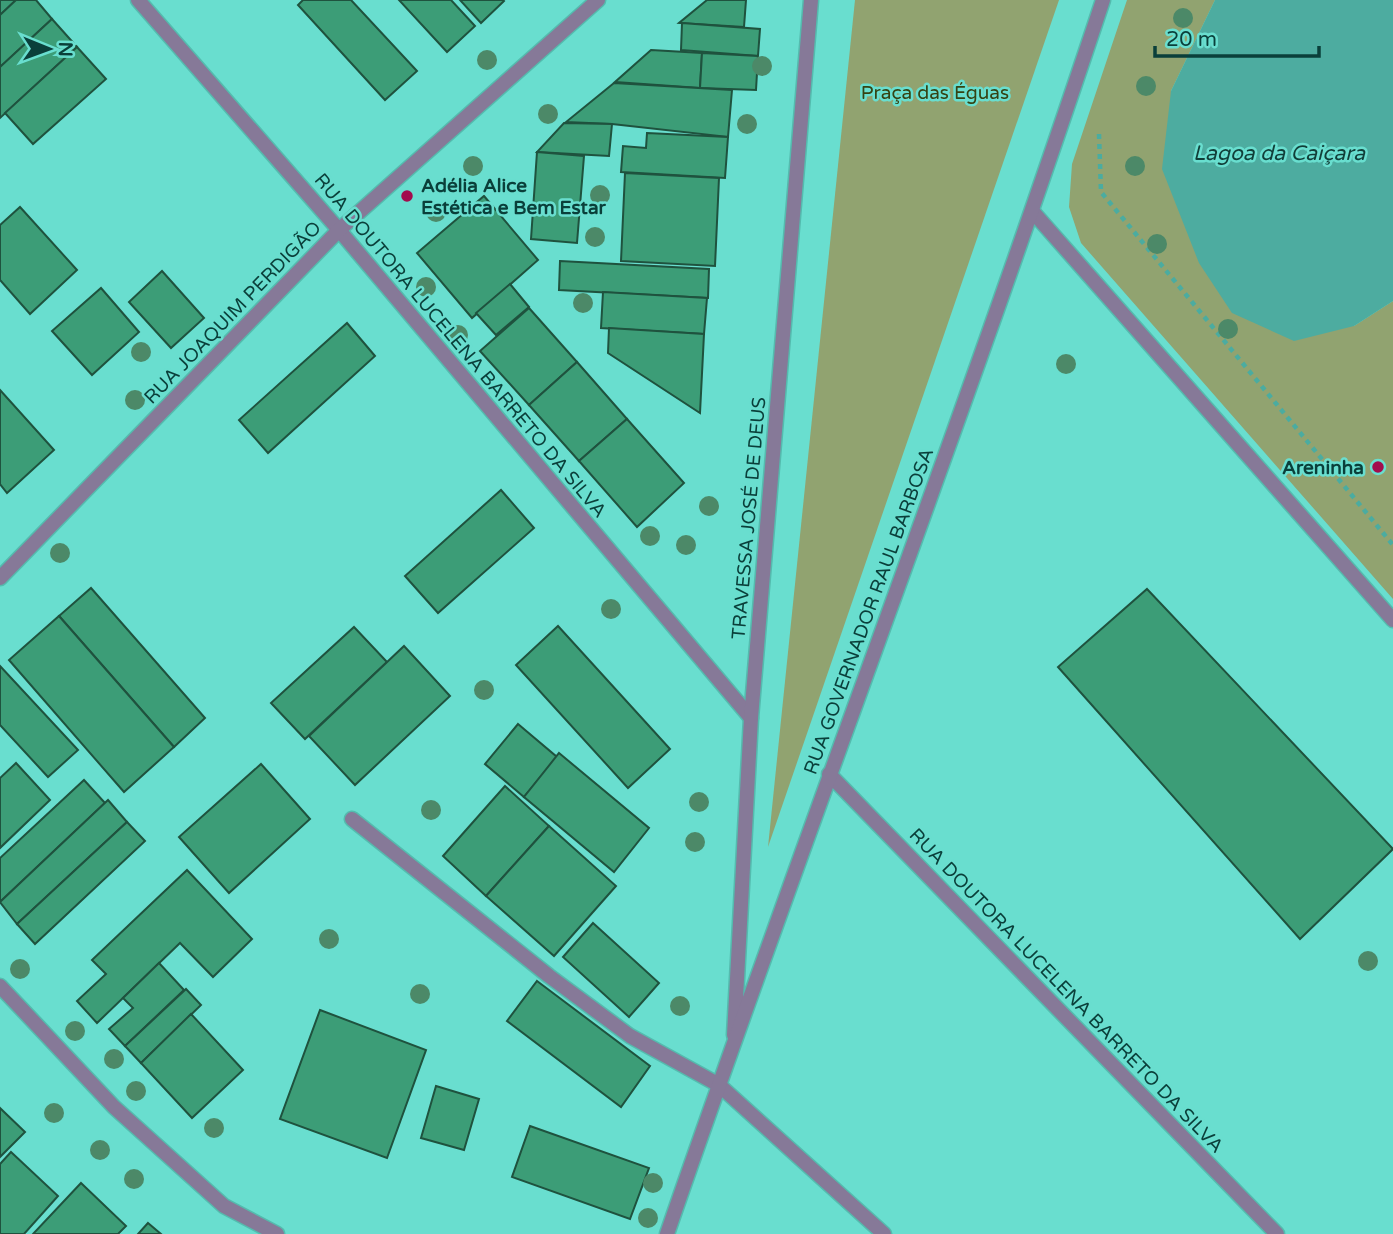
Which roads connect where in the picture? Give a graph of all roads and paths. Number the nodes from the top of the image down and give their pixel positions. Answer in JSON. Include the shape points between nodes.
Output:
{"nodes":[{"id":1,"x":138,"y":0,"type":"edge"},
{"id":2,"x":598,"y":0,"type":"edge"},
{"id":3,"x":811,"y":0,"type":"edge"},
{"id":4,"x":1103,"y":0,"type":"edge"},
{"id":5,"x":1099,"y":126,"type":"dead end"},
{"id":6,"x":1032,"y":212,"type":"junction"},
{"id":7,"x":339,"y":230,"type":"junction"},
{"id":8,"x":1393,"y":545,"type":"edge"},
{"id":9,"x":0,"y":579,"type":"edge"},
{"id":10,"x":1393,"y":620,"type":"edge"},
{"id":11,"x":751,"y":718,"type":"junction"},
{"id":12,"x":829,"y":774,"type":"junction"},
{"id":13,"x":352,"y":819,"type":"dead end"},
{"id":14,"x":0,"y":986,"type":"edge"},
{"id":15,"x":734,"y":1040,"type":"junction"},
{"id":16,"x":719,"y":1085,"type":"junction"},
{"id":17,"x":277,"y":1234,"type":"edge"},
{"id":18,"x":667,"y":1234,"type":"edge"},
{"id":19,"x":884,"y":1234,"type":"edge"},
{"id":20,"x":1277,"y":1234,"type":"edge"}],
"edges":[{"from":1,"to":7,"type":"street","name":"RUA DOUTORA LUCELENA BARRETO DA SILVA"},
{"from":2,"to":7,"type":"street","name":"RUA JOAQUIM PERDIGÃO"},
{"from":3,"to":11,"type":"street","name":"TRAVESSA JOSÉ DE DEUS"},
{"from":4,"to":6,"type":"street","name":"RUA GOVERNADOR RAUL BARBOSA"},
{"from":5,"to":8,"type":"path","via":[[1101,192]]},
{"from":6,"to":10,"type":"street"},
{"from":6,"to":12,"type":"street","name":"RUA GOVERNADOR RAUL BARBOSA"},
{"from":7,"to":9,"type":"street","name":"RUA JOAQUIM PERDIGÃO"},
{"from":7,"to":11,"type":"street","name":"RUA DOUTORA LUCELENA BARRETO DA SILVA"},
{"from":11,"to":15,"type":"street","name":"TRAVESSA JOSÉ DE DEUS"},
{"from":12,"to":15,"type":"street","name":"RUA GOVERNADOR RAUL BARBOSA"},
{"from":12,"to":20,"type":"street","name":"RUA DOUTORA LUCELENA BARRETO DA SILVA"},
{"from":13,"to":16,"type":"street","via":[[630,1036]]},
{"from":14,"to":17,"type":"street","via":[[124,1116],[224,1206]]},
{"from":15,"to":16,"type":"street","name":"RUA GOVERNADOR RAUL BARBOSA"},
{"from":16,"to":18,"type":"street","name":"RUA GOVERNADOR RAUL BARBOSA"},
{"from":16,"to":19,"type":"street"}]}
